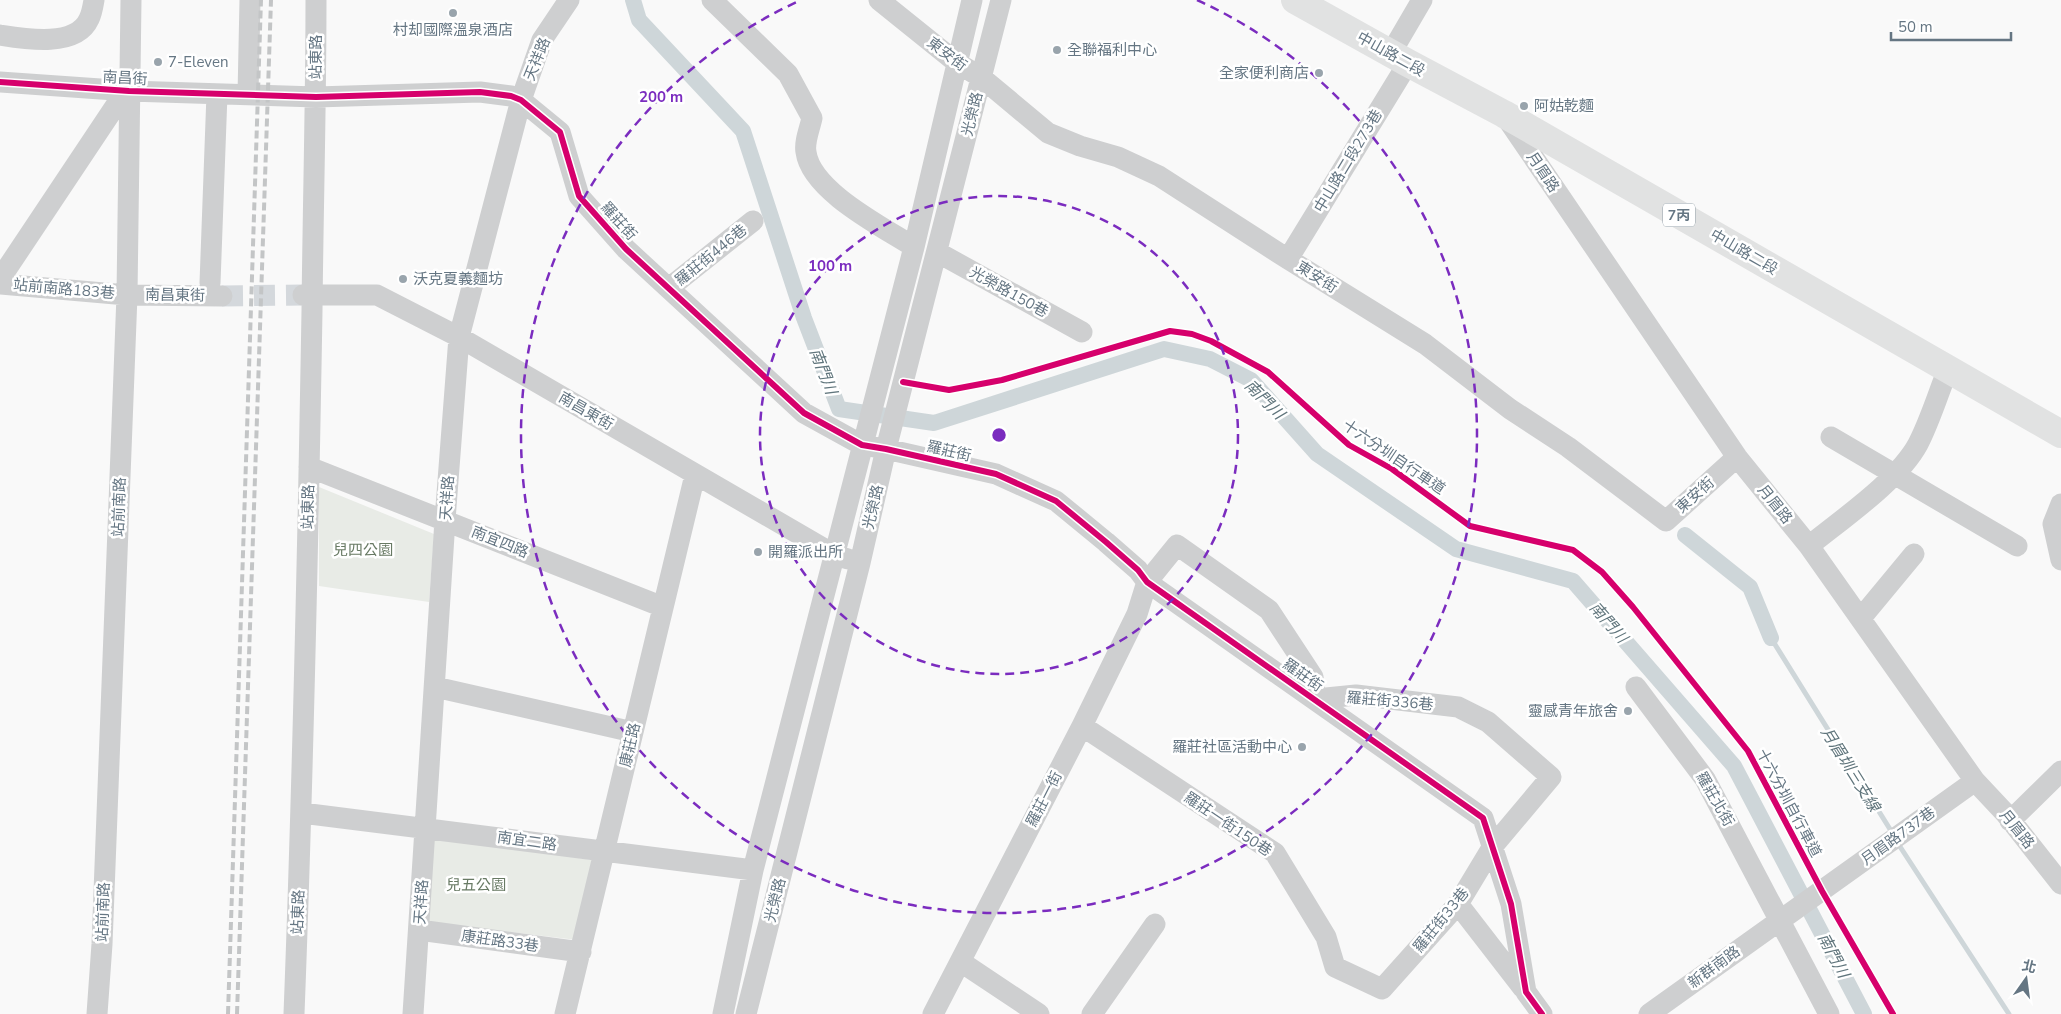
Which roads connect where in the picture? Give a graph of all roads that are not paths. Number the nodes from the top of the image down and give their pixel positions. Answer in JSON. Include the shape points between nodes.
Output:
{"nodes":[{"id":1,"x":94,"y":0,"type":"edge"},
{"id":2,"x":131,"y":0,"type":"edge"},
{"id":3,"x":250,"y":0,"type":"edge"},
{"id":4,"x":316,"y":0,"type":"edge"},
{"id":5,"x":569,"y":0,"type":"edge"},
{"id":6,"x":712,"y":0,"type":"edge"},
{"id":7,"x":878,"y":0,"type":"edge"},
{"id":8,"x":972,"y":0,"type":"edge"},
{"id":9,"x":1001,"y":0,"type":"edge"},
{"id":10,"x":1295,"y":0,"type":"edge"},
{"id":11,"x":1422,"y":0,"type":"edge"},
{"id":12,"x":0,"y":35,"type":"edge"},
{"id":13,"x":1399,"y":58,"type":"junction"},
{"id":14,"x":956,"y":62,"type":"junction"},
{"id":15,"x":982,"y":78,"type":"junction"},
{"id":16,"x":0,"y":82,"type":"edge"},
{"id":17,"x":129,"y":91,"type":"junction"},
{"id":18,"x":217,"y":94,"type":"junction"},
{"id":19,"x":248,"y":95,"type":"junction"},
{"id":20,"x":316,"y":97,"type":"junction"},
{"id":21,"x":521,"y":100,"type":"junction"},
{"id":22,"x":1504,"y":114,"type":"junction"},
{"id":23,"x":753,"y":221,"type":"dead end"},
{"id":24,"x":914,"y":247,"type":"junction"},
{"id":25,"x":937,"y":252,"type":"junction"},
{"id":26,"x":1288,"y":259,"type":"junction"},
{"id":27,"x":0,"y":279,"type":"edge"},
{"id":28,"x":0,"y":284,"type":"edge"},
{"id":29,"x":669,"y":288,"type":"junction"},
{"id":30,"x":216,"y":289,"type":"junction"},
{"id":31,"x":127,"y":294,"type":"junction"},
{"id":32,"x":307,"y":295,"type":"junction"},
{"id":33,"x":1082,"y":332,"type":"dead end"},
{"id":34,"x":459,"y":337,"type":"junction"},
{"id":35,"x":1948,"y":369,"type":"junction"},
{"id":36,"x":2061,"y":434,"type":"edge"},
{"id":37,"x":1830,"y":436,"type":"dead end"},
{"id":38,"x":862,"y":445,"type":"junction"},
{"id":39,"x":886,"y":449,"type":"junction"},
{"id":40,"x":1737,"y":457,"type":"junction"},
{"id":41,"x":309,"y":467,"type":"junction"},
{"id":42,"x":1894,"y":473,"type":"junction"},
{"id":43,"x":695,"y":475,"type":"junction"},
{"id":44,"x":2061,"y":504,"type":"edge"},
{"id":45,"x":445,"y":520,"type":"junction"},
{"id":46,"x":1809,"y":546,"type":"junction"},
{"id":47,"x":2018,"y":546,"type":"dead end"},
{"id":48,"x":1914,"y":554,"type":"dead end"},
{"id":49,"x":835,"y":555,"type":"junction"},
{"id":50,"x":2061,"y":560,"type":"edge"},
{"id":51,"x":860,"y":563,"type":"junction"},
{"id":52,"x":1148,"y":582,"type":"junction"},
{"id":53,"x":663,"y":607,"type":"junction"},
{"id":54,"x":1861,"y":618,"type":"junction"},
{"id":55,"x":435,"y":686,"type":"junction"},
{"id":56,"x":1636,"y":687,"type":"dead end"},
{"id":57,"x":1316,"y":698,"type":"junction"},
{"id":58,"x":1082,"y":726,"type":"junction"},
{"id":59,"x":633,"y":732,"type":"junction"},
{"id":60,"x":2061,"y":771,"type":"edge"},
{"id":61,"x":1975,"y":781,"type":"junction"},
{"id":62,"x":302,"y":813,"type":"junction"},
{"id":63,"x":2010,"y":821,"type":"junction"},
{"id":64,"x":426,"y":827,"type":"junction"},
{"id":65,"x":1493,"y":846,"type":"junction"},
{"id":66,"x":605,"y":852,"type":"junction"},
{"id":67,"x":752,"y":870,"type":"junction"},
{"id":68,"x":2061,"y":884,"type":"edge"},
{"id":69,"x":1458,"y":904,"type":"junction"},
{"id":70,"x":1784,"y":917,"type":"junction"},
{"id":71,"x":1155,"y":924,"type":"dead end"},
{"id":72,"x":419,"y":930,"type":"junction"},
{"id":73,"x":581,"y":952,"type":"junction"},
{"id":74,"x":961,"y":962,"type":"junction"},
{"id":75,"x":1382,"y":989,"type":"joint"},
{"id":76,"x":1526,"y":992,"type":"junction"},
{"id":77,"x":97,"y":1014,"type":"edge"},
{"id":78,"x":294,"y":1014,"type":"edge"},
{"id":79,"x":413,"y":1014,"type":"edge"},
{"id":80,"x":565,"y":1014,"type":"edge"},
{"id":81,"x":723,"y":1014,"type":"edge"},
{"id":82,"x":746,"y":1014,"type":"edge"},
{"id":83,"x":933,"y":1014,"type":"edge"},
{"id":84,"x":1039,"y":1014,"type":"edge"},
{"id":85,"x":1092,"y":1014,"type":"edge"},
{"id":86,"x":1542,"y":1014,"type":"edge"},
{"id":87,"x":1649,"y":1014,"type":"edge"},
{"id":88,"x":1829,"y":1014,"type":"edge"}],
"edges":[{"from":1,"to":12,"type":"street","via":[[89,20],[71,36],[32,41]]},
{"from":2,"to":17,"type":"street","name":"站前南路"},
{"from":3,"to":19,"type":"street"},
{"from":4,"to":20,"type":"street","name":"站東路"},
{"from":5,"to":21,"type":"street","name":"天祥路","via":[[542,40]]},
{"from":6,"to":24,"type":"street","via":[[788,74],[812,118],[806,152],[816,177],[833,194]]},
{"from":7,"to":14,"type":"street","name":"東安街"},
{"from":8,"to":14,"type":"street","name":"光榮路"},
{"from":9,"to":15,"type":"street","name":"光榮路"},
{"from":10,"to":13,"type":"main road","name":"中山路二段","number":"7丙"},
{"from":11,"to":13,"type":"street","name":"中山路二段273巷"},
{"from":13,"to":22,"type":"main road","name":"中山路二段","number":"7丙"},
{"from":13,"to":26,"type":"street","name":"中山路二段273巷"},
{"from":14,"to":15,"type":"street","name":"東安街"},
{"from":14,"to":24,"type":"street","name":"光榮路"},
{"from":15,"to":25,"type":"street","name":"光榮路"},
{"from":15,"to":26,"type":"street","name":"東安街","via":[[1048,133],[1118,157],[1160,176]]},
{"from":16,"to":17,"type":"street","name":"南昌街"},
{"from":17,"to":18,"type":"street","name":"南昌街"},
{"from":17,"to":27,"type":"street","name":"南昌街","via":[[120,99]]},
{"from":17,"to":31,"type":"street","name":"站前南路"},
{"from":18,"to":19,"type":"street","name":"南昌街"},
{"from":18,"to":30,"type":"street"},
{"from":19,"to":20,"type":"street","name":"羅莊街"},
{"from":20,"to":21,"type":"street","name":"羅莊街","via":[[480,92]]},
{"from":20,"to":32,"type":"street","name":"站東路"},
{"from":21,"to":29,"type":"street","name":"羅莊街","via":[[560,132],[579,196],[626,249]]},
{"from":21,"to":34,"type":"street","name":"天祥路"},
{"from":22,"to":35,"type":"main road","name":"中山路二段","number":"7丙"},
{"from":22,"to":40,"type":"street","name":"月眉路"},
{"from":23,"to":29,"type":"street","name":"羅莊街446巷"},
{"from":24,"to":38,"type":"street","name":"光榮路"},
{"from":25,"to":33,"type":"street","name":"光榮路150巷"},
{"from":25,"to":39,"type":"street","name":"光榮路"},
{"from":26,"to":40,"type":"street","name":"東安街","via":[[1425,344],[1666,520]]},
{"from":28,"to":31,"type":"street","name":"站前南路183巷"},
{"from":29,"to":38,"type":"street","name":"羅莊街","via":[[804,412]]},
{"from":30,"to":31,"type":"street"},
{"from":30,"to":31,"type":"street","via":[[224,283],[225,307]]},
{"from":31,"to":77,"type":"street","name":"站前南路"},
{"from":32,"to":34,"type":"street","name":"南昌東街","via":[[377,295]]},
{"from":32,"to":41,"type":"street","name":"站東路"},
{"from":34,"to":43,"type":"street","name":"南昌東街"},
{"from":34,"to":45,"type":"street","name":"天祥路"},
{"from":35,"to":36,"type":"main road","name":"中山路二段","number":"7丙"},
{"from":35,"to":42,"type":"street","via":[[1918,444]]},
{"from":37,"to":42,"type":"street"},
{"from":38,"to":39,"type":"street","name":"羅莊街"},
{"from":38,"to":49,"type":"street","name":"光榮路"},
{"from":39,"to":51,"type":"street","name":"光榮路"},
{"from":39,"to":52,"type":"street","name":"羅莊街","via":[[996,474],[1056,501]]},
{"from":40,"to":46,"type":"street","name":"月眉路"},
{"from":41,"to":45,"type":"street","name":"南宜四路"},
{"from":41,"to":62,"type":"street","name":"站東路"},
{"from":42,"to":46,"type":"street"},
{"from":42,"to":47,"type":"street"},
{"from":43,"to":49,"type":"street","name":"南昌東街"},
{"from":43,"to":53,"type":"street","name":"康莊路"},
{"from":44,"to":50,"type":"street","via":[[2053,524]]},
{"from":45,"to":53,"type":"street","name":"南宜四路"},
{"from":45,"to":55,"type":"street","name":"天祥路"},
{"from":46,"to":54,"type":"street","name":"月眉路"},
{"from":48,"to":54,"type":"street"},
{"from":49,"to":51,"type":"street","name":"南昌東街"},
{"from":49,"to":67,"type":"street","name":"光榮路"},
{"from":51,"to":82,"type":"street","name":"光榮路"},
{"from":52,"to":57,"type":"street","name":"羅莊街"},
{"from":52,"to":57,"type":"street","via":[[1177,545],[1269,610],[1313,678]]},
{"from":52,"to":58,"type":"street","name":"羅莊一街","via":[[1137,614]]},
{"from":53,"to":59,"type":"street","name":"康莊路"},
{"from":54,"to":61,"type":"street","name":"月眉路"},
{"from":55,"to":59,"type":"street"},
{"from":55,"to":64,"type":"street","name":"天祥路"},
{"from":56,"to":70,"type":"street","name":"羅莊北街","via":[[1705,779]]},
{"from":57,"to":65,"type":"street","name":"羅莊街","via":[[1483,818]]},
{"from":57,"to":65,"type":"street","name":"羅莊街336巷","via":[[1356,695],[1458,707],[1488,722],[1551,776]]},
{"from":58,"to":74,"type":"street","name":"羅莊一街"},
{"from":58,"to":75,"type":"street","name":"羅莊一街150巷","via":[[1275,853],[1326,937],[1335,967]]},
{"from":59,"to":66,"type":"street","name":"康莊路"},
{"from":60,"to":63,"type":"street"},
{"from":61,"to":63,"type":"street","name":"月眉路"},
{"from":61,"to":70,"type":"street","name":"月眉路737巷"},
{"from":62,"to":64,"type":"street","name":"南宜二路"},
{"from":62,"to":78,"type":"street","name":"站東路"},
{"from":63,"to":68,"type":"street","name":"月眉路"},
{"from":64,"to":66,"type":"street","name":"南宜二路"},
{"from":64,"to":72,"type":"street","name":"天祥路"},
{"from":65,"to":69,"type":"street","name":"羅莊街33巷"},
{"from":65,"to":76,"type":"street","name":"羅莊街","via":[[1511,904]]},
{"from":66,"to":67,"type":"street","name":"南宜二路"},
{"from":66,"to":73,"type":"street","name":"康莊路"},
{"from":67,"to":81,"type":"street","name":"光榮路"},
{"from":69,"to":75,"type":"street","name":"羅莊街33巷"},
{"from":69,"to":76,"type":"street"},
{"from":70,"to":87,"type":"street","name":"新群南路"},
{"from":70,"to":88,"type":"street"},
{"from":71,"to":85,"type":"street"},
{"from":72,"to":73,"type":"street","name":"康莊路33巷"},
{"from":72,"to":79,"type":"street","name":"天祥路"},
{"from":73,"to":80,"type":"street","name":"康莊路"},
{"from":74,"to":83,"type":"street","name":"羅莊一街"},
{"from":74,"to":84,"type":"street"},
{"from":76,"to":86,"type":"street","name":"羅莊街"}]}
